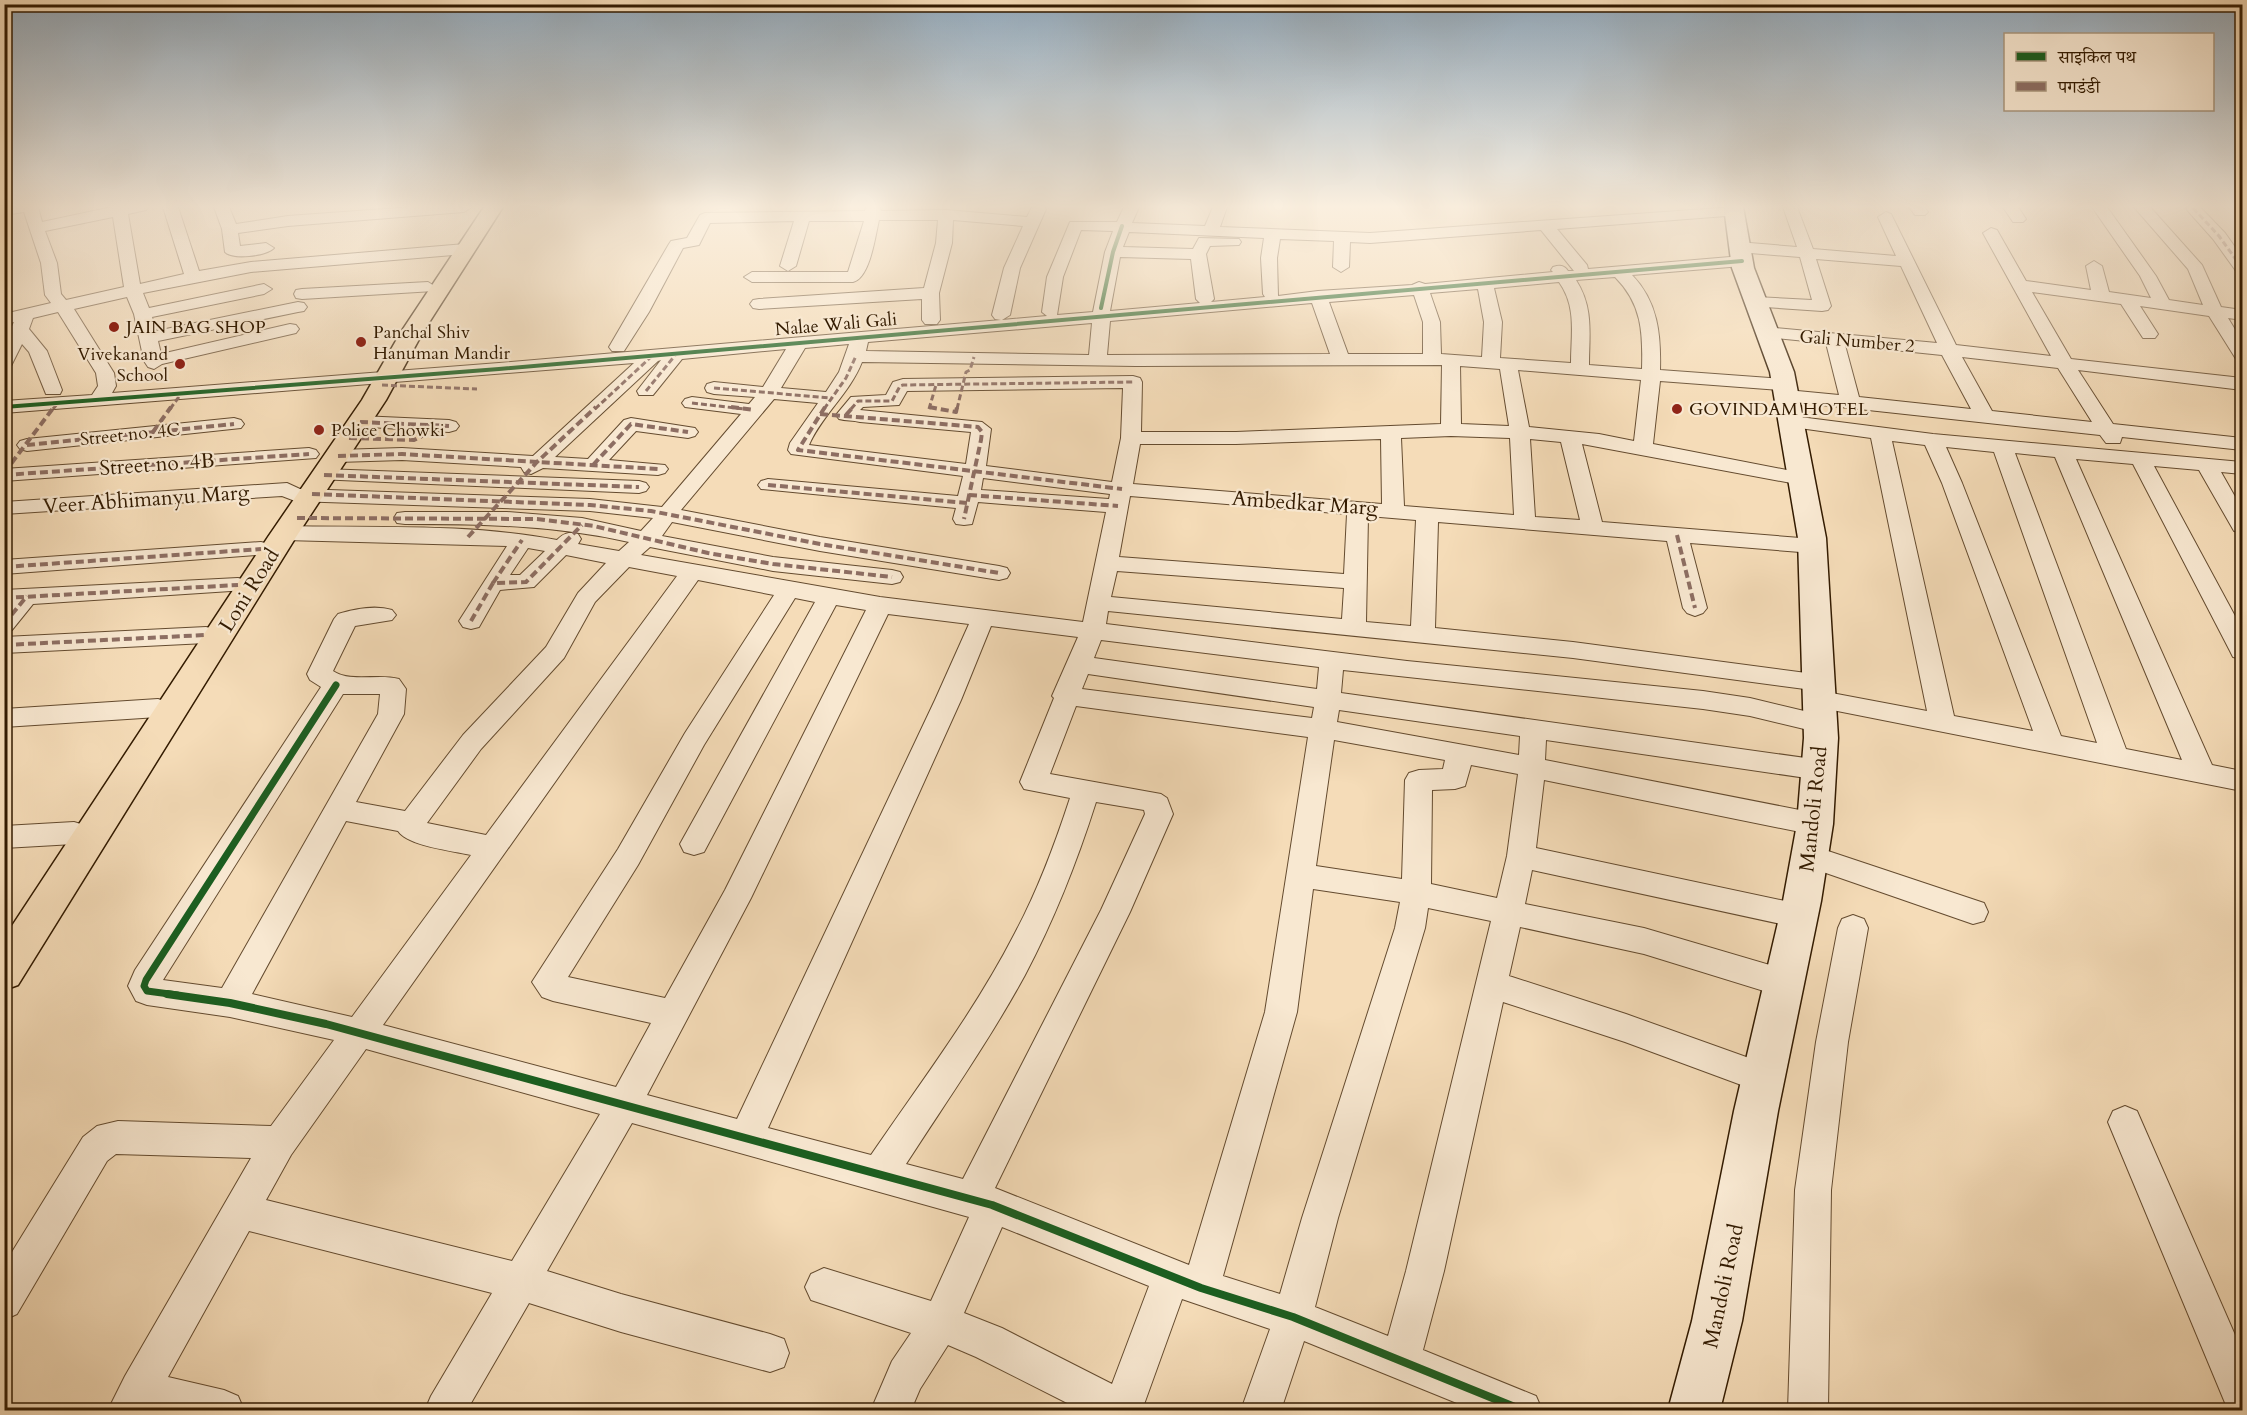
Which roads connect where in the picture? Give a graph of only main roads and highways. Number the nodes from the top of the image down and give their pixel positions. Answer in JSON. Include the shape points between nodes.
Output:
{"nodes":[{"id":1,"x":438,"y":273,"type":"edge"},
{"id":2,"x":443,"y":273,"type":"edge"},
{"id":3,"x":385,"y":375,"type":"junction"},
{"id":4,"x":311,"y":487,"type":"junction"},
{"id":5,"x":4,"y":941,"type":"edge"},
{"id":6,"x":4,"y":973,"type":"edge"}],
"edges":[{"from":1,"to":3,"type":"highway","name":"Loni Road","via":[[384,346]]},
{"from":2,"to":3,"type":"highway","name":"Loni Road"},
{"from":3,"to":4,"type":"highway","name":"Loni Road"},
{"from":3,"to":4,"type":"highway","name":"Loni Road"},
{"from":4,"to":5,"type":"highway","name":"Loni Road","via":[[238,585]]},
{"from":4,"to":6,"type":"highway","name":"Loni Road"}]}
